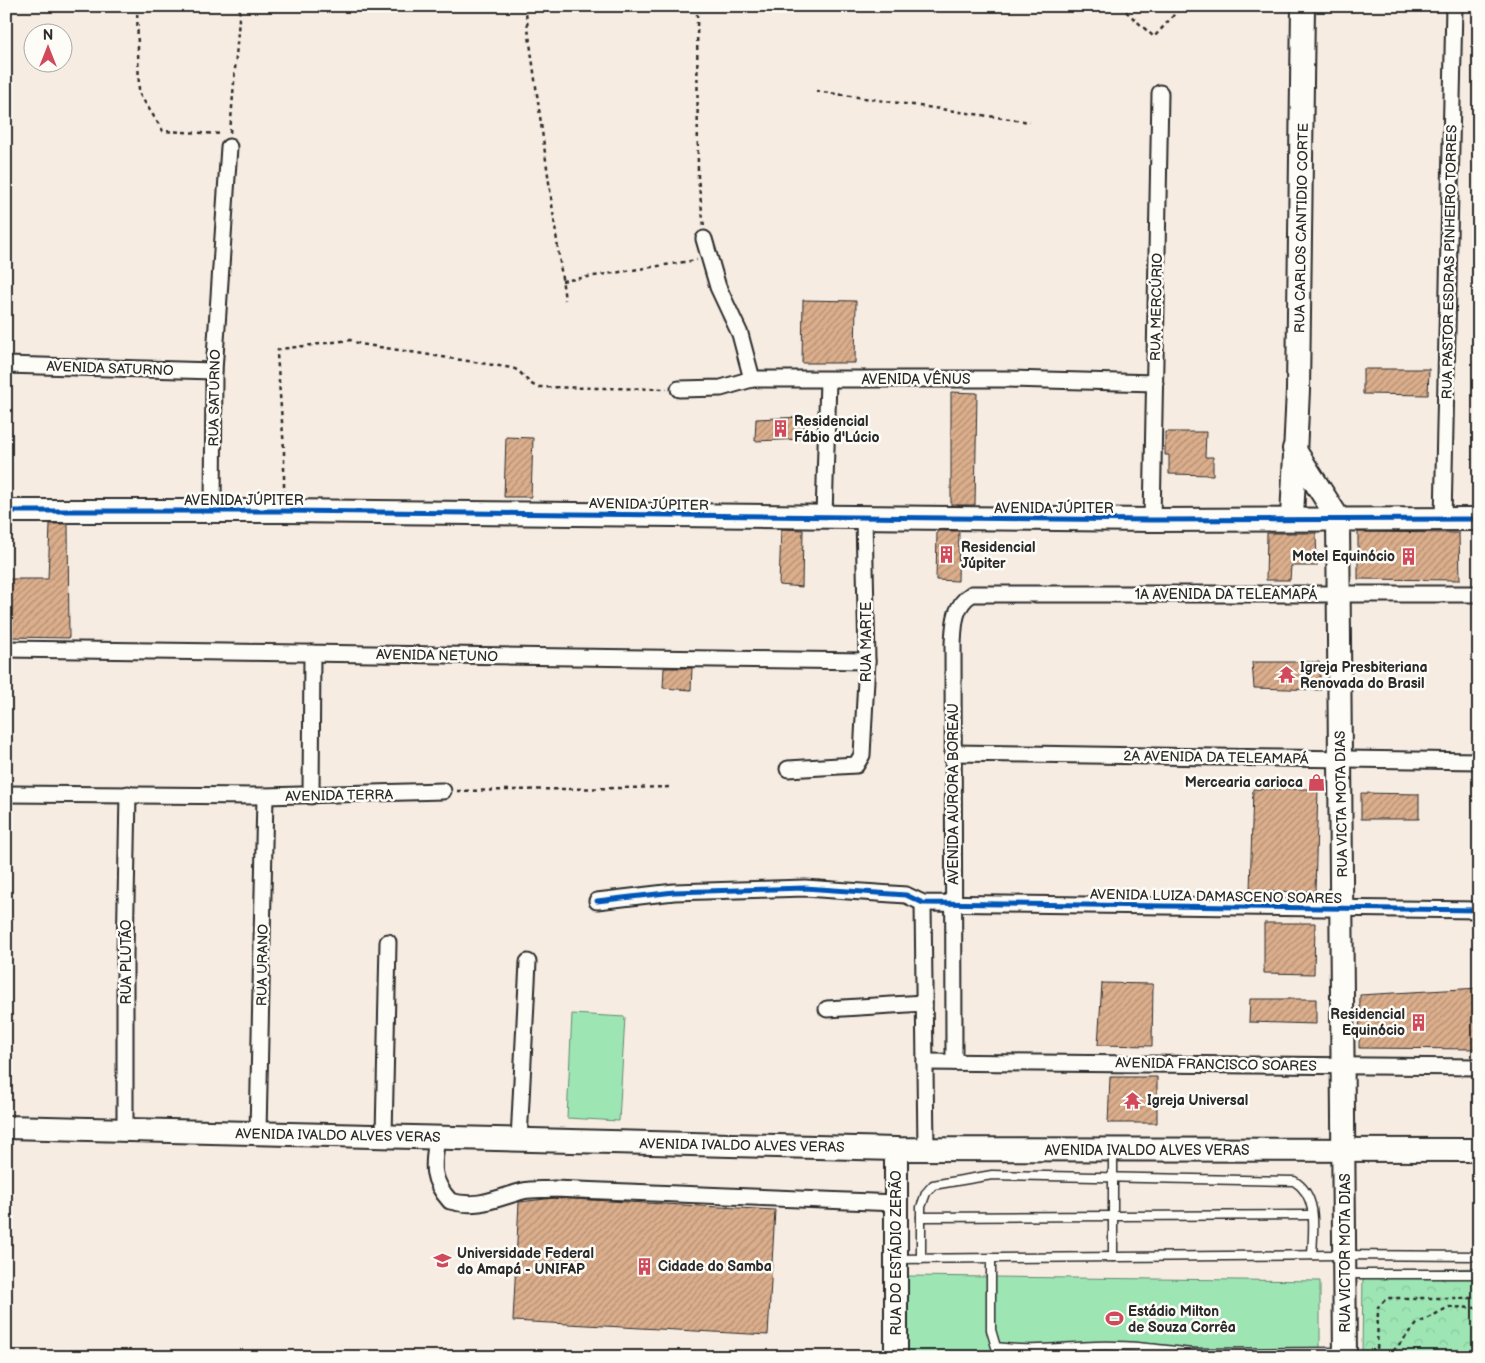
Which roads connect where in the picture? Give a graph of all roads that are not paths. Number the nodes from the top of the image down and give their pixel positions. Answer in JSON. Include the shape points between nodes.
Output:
{"nodes":[{"id":1,"x":1304,"y":6,"type":"edge"},
{"id":2,"x":1454,"y":6,"type":"edge"},
{"id":3,"x":1160,"y":93,"type":"dead end"},
{"id":4,"x":229,"y":141,"type":"road end"},
{"id":5,"x":706,"y":247,"type":"road end"},
{"id":6,"x":6,"y":365,"type":"edge"},
{"id":7,"x":214,"y":371,"type":"junction"},
{"id":8,"x":752,"y":379,"type":"junction"},
{"id":9,"x":828,"y":380,"type":"junction"},
{"id":10,"x":1155,"y":383,"type":"junction"},
{"id":11,"x":679,"y":389,"type":"road end"},
{"id":12,"x":1294,"y":449,"type":"junction"},
{"id":13,"x":6,"y":511,"type":"edge"},
{"id":14,"x":213,"y":511,"type":"junction"},
{"id":15,"x":824,"y":516,"type":"junction"},
{"id":16,"x":864,"y":518,"type":"junction"},
{"id":17,"x":1292,"y":518,"type":"junction"},
{"id":18,"x":1338,"y":518,"type":"junction"},
{"id":19,"x":1443,"y":518,"type":"junction"},
{"id":20,"x":1479,"y":519,"type":"edge"},
{"id":21,"x":1152,"y":520,"type":"junction"},
{"id":22,"x":972,"y":594,"type":"joint"},
{"id":23,"x":1339,"y":594,"type":"junction"},
{"id":24,"x":1479,"y":594,"type":"edge"},
{"id":25,"x":6,"y":649,"type":"edge"},
{"id":26,"x":312,"y":654,"type":"junction"},
{"id":27,"x":867,"y":661,"type":"junction"},
{"id":28,"x":953,"y":753,"type":"junction"},
{"id":29,"x":1340,"y":759,"type":"junction"},
{"id":30,"x":1479,"y":761,"type":"edge"},
{"id":31,"x":788,"y":769,"type":"dead end"},
{"id":32,"x":442,"y":791,"type":"road end"},
{"id":33,"x":6,"y":794,"type":"edge"},
{"id":34,"x":128,"y":794,"type":"junction"},
{"id":35,"x":265,"y":796,"type":"junction"},
{"id":36,"x":311,"y":796,"type":"junction"},
{"id":37,"x":597,"y":901,"type":"dead end"},
{"id":38,"x":923,"y":903,"type":"junction"},
{"id":39,"x":954,"y":904,"type":"junction"},
{"id":40,"x":1342,"y":908,"type":"junction"},
{"id":41,"x":1479,"y":910,"type":"edge"},
{"id":42,"x":388,"y":942,"type":"dead end"},
{"id":43,"x":528,"y":962,"type":"dead end"},
{"id":44,"x":924,"y":1003,"type":"junction"},
{"id":45,"x":827,"y":1009,"type":"dead end"},
{"id":46,"x":925,"y":1062,"type":"junction"},
{"id":47,"x":954,"y":1062,"type":"junction"},
{"id":48,"x":1344,"y":1066,"type":"junction"},
{"id":49,"x":1479,"y":1067,"type":"edge"},
{"id":50,"x":6,"y":1127,"type":"edge"},
{"id":51,"x":125,"y":1130,"type":"junction"},
{"id":52,"x":258,"y":1133,"type":"junction"},
{"id":53,"x":384,"y":1136,"type":"junction"},
{"id":54,"x":437,"y":1138,"type":"junction"},
{"id":55,"x":519,"y":1140,"type":"junction"},
{"id":56,"x":896,"y":1149,"type":"junction"},
{"id":57,"x":926,"y":1149,"type":"junction"},
{"id":58,"x":1114,"y":1150,"type":"junction"},
{"id":59,"x":1345,"y":1150,"type":"junction"},
{"id":60,"x":1479,"y":1150,"type":"edge"},
{"id":61,"x":1113,"y":1178,"type":"junction"},
{"id":62,"x":896,"y":1203,"type":"junction"},
{"id":63,"x":1312,"y":1215,"type":"junction"},
{"id":64,"x":1113,"y":1216,"type":"junction"},
{"id":65,"x":921,"y":1217,"type":"junction"},
{"id":66,"x":1312,"y":1255,"type":"junction"},
{"id":67,"x":1479,"y":1256,"type":"edge"},
{"id":68,"x":1113,"y":1257,"type":"junction"},
{"id":69,"x":991,"y":1258,"type":"junction"},
{"id":70,"x":896,"y":1259,"type":"junction"},
{"id":71,"x":921,"y":1259,"type":"junction"},
{"id":72,"x":1345,"y":1264,"type":"junction"},
{"id":73,"x":1479,"y":1274,"type":"edge"},
{"id":74,"x":1256,"y":1354,"type":"edge"},
{"id":75,"x":1195,"y":1355,"type":"edge"},
{"id":76,"x":1345,"y":1355,"type":"edge"},
{"id":77,"x":896,"y":1357,"type":"edge"}],
"edges":[{"from":1,"to":12,"type":"main road","name":"RUA CARLOS CANTIDIO CORTE","via":[[1298,390]]},
{"from":2,"to":19,"type":"street","name":"RUA PASTOR ESDRAS PINHEIRO TORRES"},
{"from":3,"to":10,"type":"street","name":"RUA MERCÚRIO"},
{"from":4,"to":7,"type":"street","name":"RUA SATURNO"},
{"from":5,"to":8,"type":"street","via":[[718,287],[740,334]]},
{"from":6,"to":7,"type":"street","name":"AVENIDA SATURNO"},
{"from":7,"to":14,"type":"street","name":"RUA SATURNO"},
{"from":8,"to":9,"type":"street","name":"AVENIDA VÊNUS"},
{"from":8,"to":11,"type":"street","name":"AVENIDA VÊNUS","via":[[721,388]]},
{"from":9,"to":10,"type":"street","name":"AVENIDA VÊNUS","via":[[1007,378]]},
{"from":9,"to":15,"type":"street"},
{"from":10,"to":21,"type":"street","name":"RUA MERCÚRIO"},
{"from":12,"to":17,"type":"main road","name":"RUA CARLOS CANTIDIO CORTE"},
{"from":12,"to":18,"type":"main road"},
{"from":13,"to":14,"type":"main road","name":"AVENIDA JÚPITER"},
{"from":14,"to":15,"type":"main road","name":"AVENIDA JÚPITER"},
{"from":15,"to":16,"type":"main road","name":"AVENIDA JÚPITER"},
{"from":16,"to":21,"type":"main road","name":"AVENIDA JÚPITER"},
{"from":16,"to":27,"type":"street","name":"RUA MARTE"},
{"from":17,"to":18,"type":"main road","name":"AVENIDA JÚPITER"},
{"from":17,"to":21,"type":"main road","name":"AVENIDA JÚPITER"},
{"from":18,"to":19,"type":"main road","name":"AVENIDA JÚPITER"},
{"from":18,"to":23,"type":"main road","name":"RUA VICTA MOTA DIAS"},
{"from":19,"to":20,"type":"main road","name":"AVENIDA JÚPITER"},
{"from":22,"to":23,"type":"street","name":"1A AVENIDA DA TELEAMAPÁ"},
{"from":22,"to":28,"type":"street","name":"AVENIDA AURORA BOREAU","via":[[963,599],[954,624]]},
{"from":23,"to":24,"type":"street","name":"1A AVENIDA DA TELEAMAPÁ"},
{"from":23,"to":29,"type":"main road","name":"RUA VICTA MOTA DIAS"},
{"from":25,"to":26,"type":"street","name":"AVENIDA NETUNO"},
{"from":26,"to":27,"type":"street","name":"AVENIDA NETUNO"},
{"from":26,"to":36,"type":"street"},
{"from":27,"to":31,"type":"street","name":"RUA MARTE","via":[[863,750],[856,765]]},
{"from":28,"to":29,"type":"street","name":"2A AVENIDA DA TELEAMAPÁ"},
{"from":28,"to":39,"type":"street","name":"AVENIDA AURORA BOREAU"},
{"from":29,"to":30,"type":"street","name":"2A AVENIDA DA TELEAMAPÁ"},
{"from":29,"to":40,"type":"main road","name":"RUA VICTA MOTA DIAS"},
{"from":32,"to":36,"type":"street","name":"AVENIDA TERRA"},
{"from":33,"to":34,"type":"street","name":"AVENIDA TERRA"},
{"from":34,"to":35,"type":"street","name":"AVENIDA TERRA"},
{"from":34,"to":51,"type":"street","name":"RUA PLUTÃO"},
{"from":35,"to":36,"type":"street","name":"AVENIDA TERRA"},
{"from":35,"to":52,"type":"street","name":"RUA URANO"},
{"from":37,"to":38,"type":"street","name":"AVENIDA LUIZA DAMASCENO SOARES","via":[[674,892],[805,888],[906,895]]},
{"from":38,"to":39,"type":"street","name":"AVENIDA LUIZA DAMASCENO SOARES"},
{"from":38,"to":44,"type":"street"},
{"from":39,"to":40,"type":"street","name":"AVENIDA LUIZA DAMASCENO SOARES"},
{"from":39,"to":47,"type":"street","name":"AVENIDA AURORA BOREAU"},
{"from":40,"to":41,"type":"street","name":"AVENIDA LUIZA DAMASCENO SOARES"},
{"from":40,"to":48,"type":"main road","name":"RUA VICTA MOTA DIAS"},
{"from":42,"to":53,"type":"street"},
{"from":43,"to":55,"type":"street"},
{"from":44,"to":45,"type":"street"},
{"from":44,"to":46,"type":"street"},
{"from":46,"to":47,"type":"street","name":"AVENIDA FRANCISCO SOARES"},
{"from":46,"to":57,"type":"street"},
{"from":47,"to":48,"type":"street","name":"AVENIDA FRANCISCO SOARES"},
{"from":48,"to":49,"type":"street","name":"AVENIDA FRANCISCO SOARES"},
{"from":48,"to":59,"type":"main road","name":"RUA VICTA MOTA DIAS"},
{"from":50,"to":51,"type":"main road","name":"AVENIDA IVALDO ALVES VERAS"},
{"from":51,"to":52,"type":"main road","name":"AVENIDA IVALDO ALVES VERAS"},
{"from":52,"to":53,"type":"main road","name":"AVENIDA IVALDO ALVES VERAS"},
{"from":53,"to":54,"type":"main road","name":"AVENIDA IVALDO ALVES VERAS"},
{"from":54,"to":55,"type":"main road","name":"AVENIDA IVALDO ALVES VERAS"},
{"from":54,"to":62,"type":"street","via":[[433,1170],[436,1179],[450,1201],[459,1204],[490,1203],[524,1191],[554,1189]]},
{"from":55,"to":56,"type":"main road","name":"AVENIDA IVALDO ALVES VERAS"},
{"from":56,"to":57,"type":"main road","name":"AVENIDA IVALDO ALVES VERAS"},
{"from":56,"to":62,"type":"main road","name":"RUA DO ESTÁDIO ZERÃO"},
{"from":57,"to":58,"type":"main road","name":"AVENIDA IVALDO ALVES VERAS"},
{"from":58,"to":59,"type":"main road","name":"AVENIDA IVALDO ALVES VERAS"},
{"from":58,"to":61,"type":"lane"},
{"from":59,"to":60,"type":"main road","name":"AVENIDA IVALDO ALVES VERAS"},
{"from":59,"to":72,"type":"main road","name":"RUA VICTOR MOTA DIAS"},
{"from":61,"to":63,"type":"lane","via":[[1294,1181],[1309,1195]]},
{"from":61,"to":64,"type":"lane"},
{"from":61,"to":65,"type":"lane","via":[[992,1175],[933,1185],[926,1193]]},
{"from":62,"to":70,"type":"main road","name":"RUA DO ESTÁDIO ZERÃO"},
{"from":63,"to":64,"type":"lane"},
{"from":63,"to":66,"type":"lane"},
{"from":64,"to":65,"type":"lane"},
{"from":64,"to":68,"type":"lane"},
{"from":65,"to":71,"type":"lane"},
{"from":66,"to":68,"type":"lane"},
{"from":66,"to":72,"type":"lane"},
{"from":67,"to":72,"type":"lane"},
{"from":68,"to":69,"type":"lane"},
{"from":69,"to":71,"type":"lane"},
{"from":69,"to":75,"type":"lane","via":[[991,1330],[996,1347],[1021,1351],[1098,1346],[1154,1348]]},
{"from":70,"to":71,"type":"lane"},
{"from":70,"to":77,"type":"main road","name":"RUA DO ESTÁDIO ZERÃO"},
{"from":72,"to":73,"type":"lane"},
{"from":72,"to":76,"type":"main road","name":"RUA VICTOR MOTA DIAS"},
{"from":74,"to":75,"type":"lane"},
{"from":74,"to":76,"type":"lane"}]}
